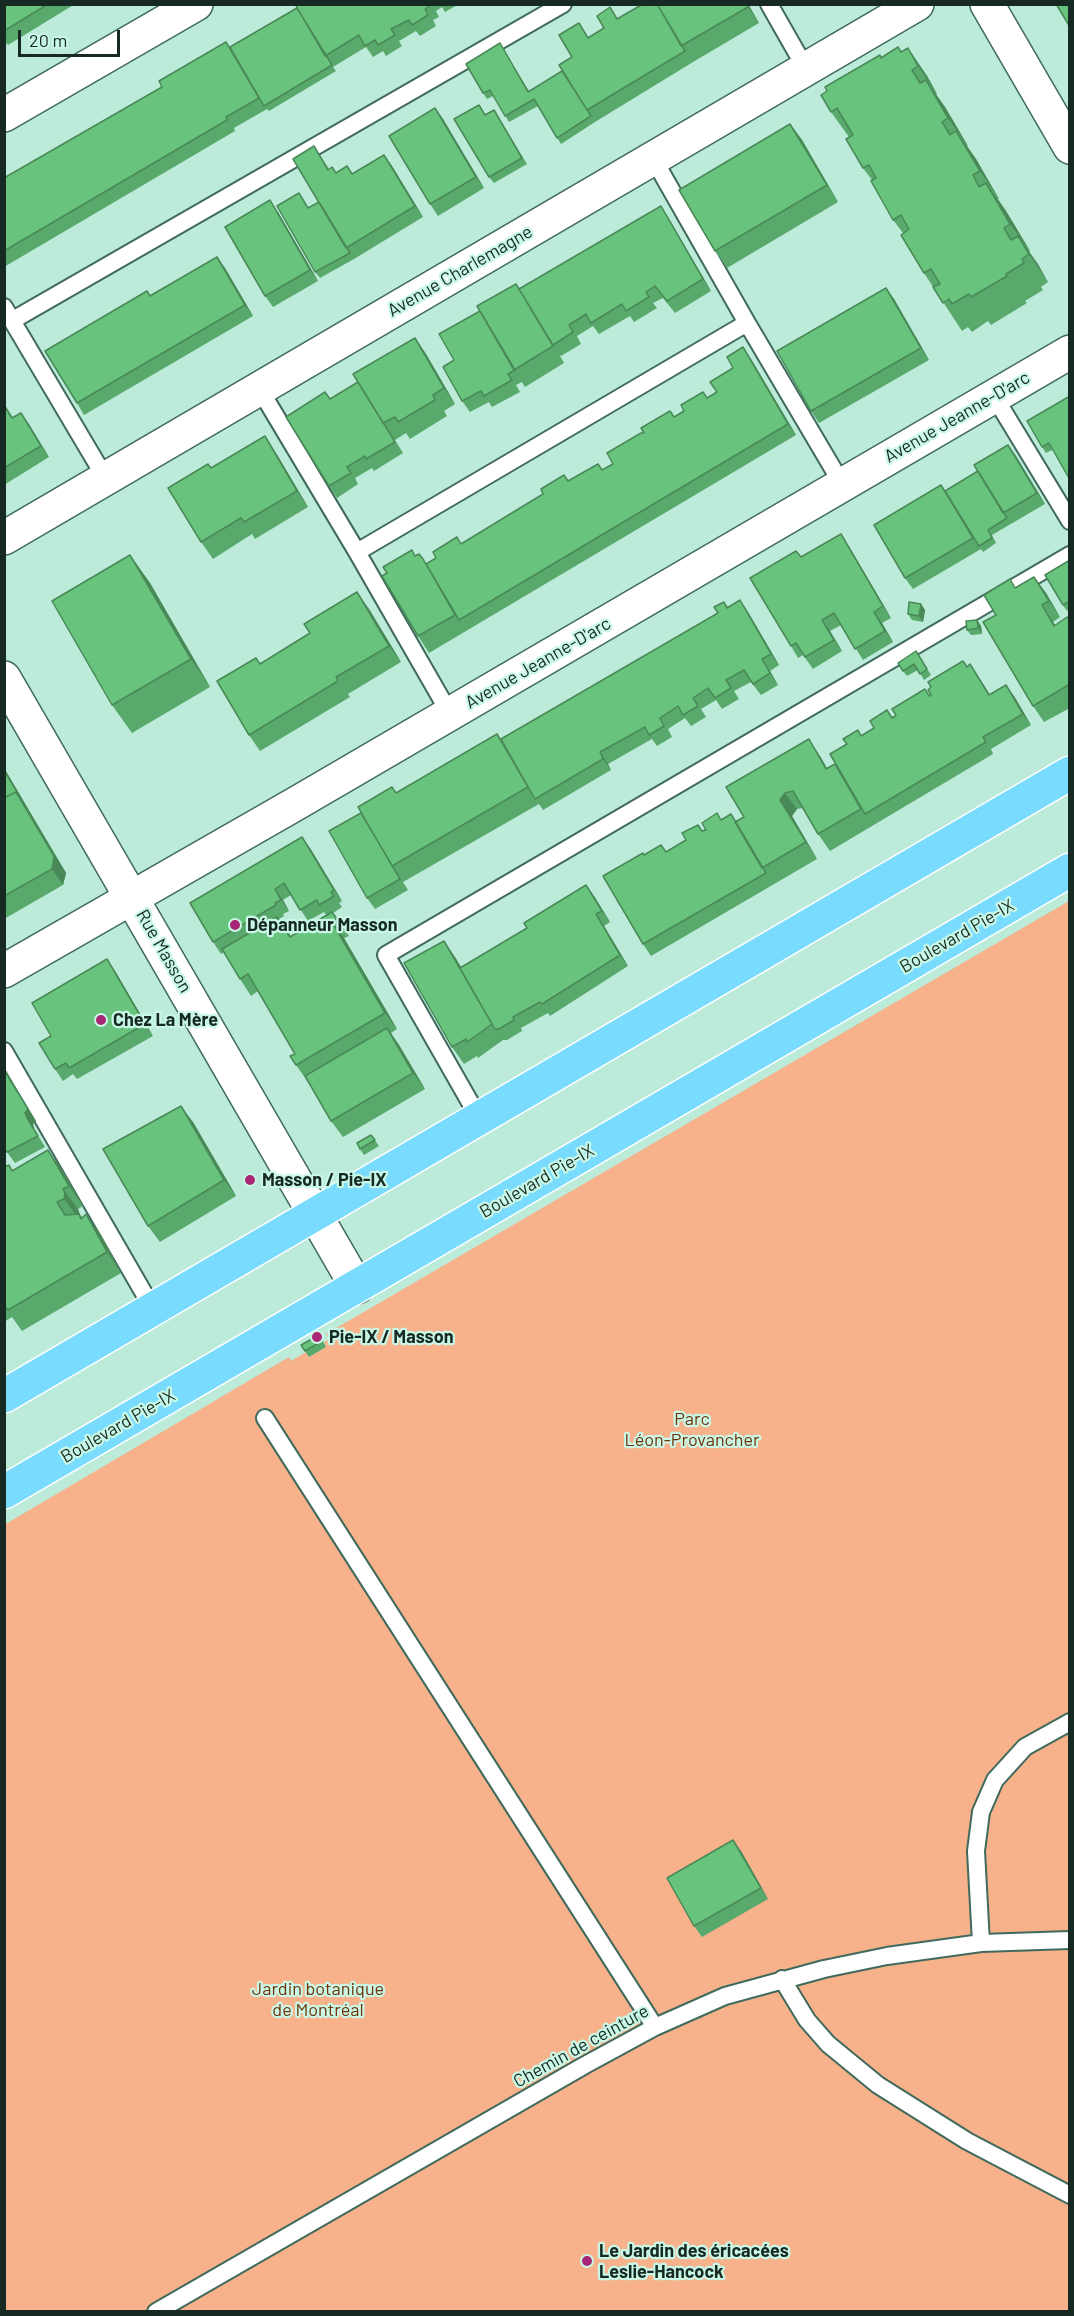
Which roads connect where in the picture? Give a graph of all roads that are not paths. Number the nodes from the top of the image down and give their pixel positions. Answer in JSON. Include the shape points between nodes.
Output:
{"nodes":[{"id":1,"x":196,"y":4,"type":"edge"},
{"id":2,"x":563,"y":4,"type":"edge"},
{"id":3,"x":769,"y":4,"type":"edge"},
{"id":4,"x":917,"y":4,"type":"edge"},
{"id":5,"x":987,"y":4,"type":"edge"},
{"id":6,"x":806,"y":69,"type":"junction"},
{"id":7,"x":4,"y":115,"type":"edge"},
{"id":8,"x":1070,"y":147,"type":"edge"},
{"id":9,"x":653,"y":158,"type":"junction"},
{"id":10,"x":9,"y":313,"type":"edge"},
{"id":11,"x":747,"y":323,"type":"junction"},
{"id":12,"x":1070,"y":352,"type":"edge"},
{"id":13,"x":259,"y":388,"type":"junction"},
{"id":14,"x":994,"y":396,"type":"junction"},
{"id":15,"x":106,"y":479,"type":"junction"},
{"id":16,"x":842,"y":484,"type":"junction"},
{"id":17,"x":1070,"y":521,"type":"edge"},
{"id":18,"x":4,"y":538,"type":"edge"},
{"id":19,"x":357,"y":552,"type":"junction"},
{"id":20,"x":1070,"y":555,"type":"edge"},
{"id":21,"x":4,"y":678,"type":"edge"},
{"id":22,"x":450,"y":714,"type":"junction"},
{"id":23,"x":1070,"y":773,"type":"edge"},
{"id":24,"x":1070,"y":870,"type":"edge"},
{"id":25,"x":134,"y":897,"type":"junction"},
{"id":26,"x":4,"y":971,"type":"edge"},
{"id":27,"x":4,"y":1052,"type":"edge"},
{"id":28,"x":479,"y":1118,"type":"junction"},
{"id":29,"x":59,"y":1146,"type":"junction"},
{"id":30,"x":42,"y":1156,"type":"edge"},
{"id":31,"x":315,"y":1214,"type":"junction"},
{"id":32,"x":357,"y":1287,"type":"junction"},
{"id":33,"x":153,"y":1309,"type":"junction"},
{"id":34,"x":4,"y":1396,"type":"edge"},
{"id":35,"x":265,"y":1418,"type":"dead end"},
{"id":36,"x":4,"y":1492,"type":"edge"},
{"id":37,"x":1070,"y":1722,"type":"edge"},
{"id":38,"x":1070,"y":1940,"type":"edge"},
{"id":39,"x":981,"y":1943,"type":"junction"},
{"id":40,"x":782,"y":1979,"type":"junction"},
{"id":41,"x":655,"y":2027,"type":"junction"},
{"id":42,"x":1070,"y":2194,"type":"edge"},
{"id":43,"x":156,"y":2312,"type":"edge"}],
"edges":[{"from":1,"to":7,"type":"street"},
{"from":2,"to":10,"type":"lane"},
{"from":3,"to":6,"type":"lane"},
{"from":4,"to":6,"type":"street","name":"Avenue Charlemagne"},
{"from":5,"to":8,"type":"street"},
{"from":6,"to":9,"type":"street","name":"Avenue Charlemagne"},
{"from":9,"to":11,"type":"lane"},
{"from":9,"to":13,"type":"street","name":"Avenue Charlemagne"},
{"from":10,"to":15,"type":"lane"},
{"from":11,"to":16,"type":"lane"},
{"from":11,"to":19,"type":"lane"},
{"from":12,"to":14,"type":"street","name":"Avenue Jeanne-D'arc"},
{"from":13,"to":15,"type":"street","name":"Avenue Charlemagne"},
{"from":13,"to":19,"type":"lane"},
{"from":14,"to":16,"type":"street","name":"Avenue Jeanne-D'arc"},
{"from":14,"to":17,"type":"lane"},
{"from":15,"to":18,"type":"street","name":"Avenue Charlemagne"},
{"from":16,"to":22,"type":"street","name":"Avenue Jeanne-D'arc"},
{"from":19,"to":22,"type":"lane"},
{"from":20,"to":28,"type":"lane","via":[[386,955]]},
{"from":21,"to":25,"type":"street","name":"Rue Masson"},
{"from":22,"to":25,"type":"street","name":"Avenue Jeanne-D'arc"},
{"from":23,"to":28,"type":"main road"},
{"from":24,"to":32,"type":"main road","name":"Boulevard Pie-IX"},
{"from":25,"to":26,"type":"street","name":"Avenue Jeanne-D'arc"},
{"from":25,"to":31,"type":"street","name":"Rue Masson"},
{"from":27,"to":29,"type":"lane"},
{"from":28,"to":31,"type":"main road"},
{"from":29,"to":30,"type":"lane"},
{"from":29,"to":33,"type":"lane"},
{"from":31,"to":32,"type":"street","name":"Rue Masson"},
{"from":31,"to":33,"type":"main road"},
{"from":32,"to":36,"type":"main road","name":"Boulevard Pie-IX"},
{"from":33,"to":34,"type":"main road"},
{"from":35,"to":41,"type":"lane"},
{"from":37,"to":39,"type":"lane","via":[[1025,1747],[995,1780],[981,1812],[976,1851]]},
{"from":38,"to":39,"type":"lane","name":"Chemin de ceinture"},
{"from":39,"to":40,"type":"lane","name":"Chemin de ceinture","via":[[887,1956]]},
{"from":40,"to":41,"type":"lane","name":"Chemin de ceinture","via":[[725,1996]]},
{"from":40,"to":42,"type":"lane","via":[[807,2020],[828,2044],[878,2085],[967,2141]]},
{"from":41,"to":43,"type":"lane","name":"Chemin de ceinture"}]}
